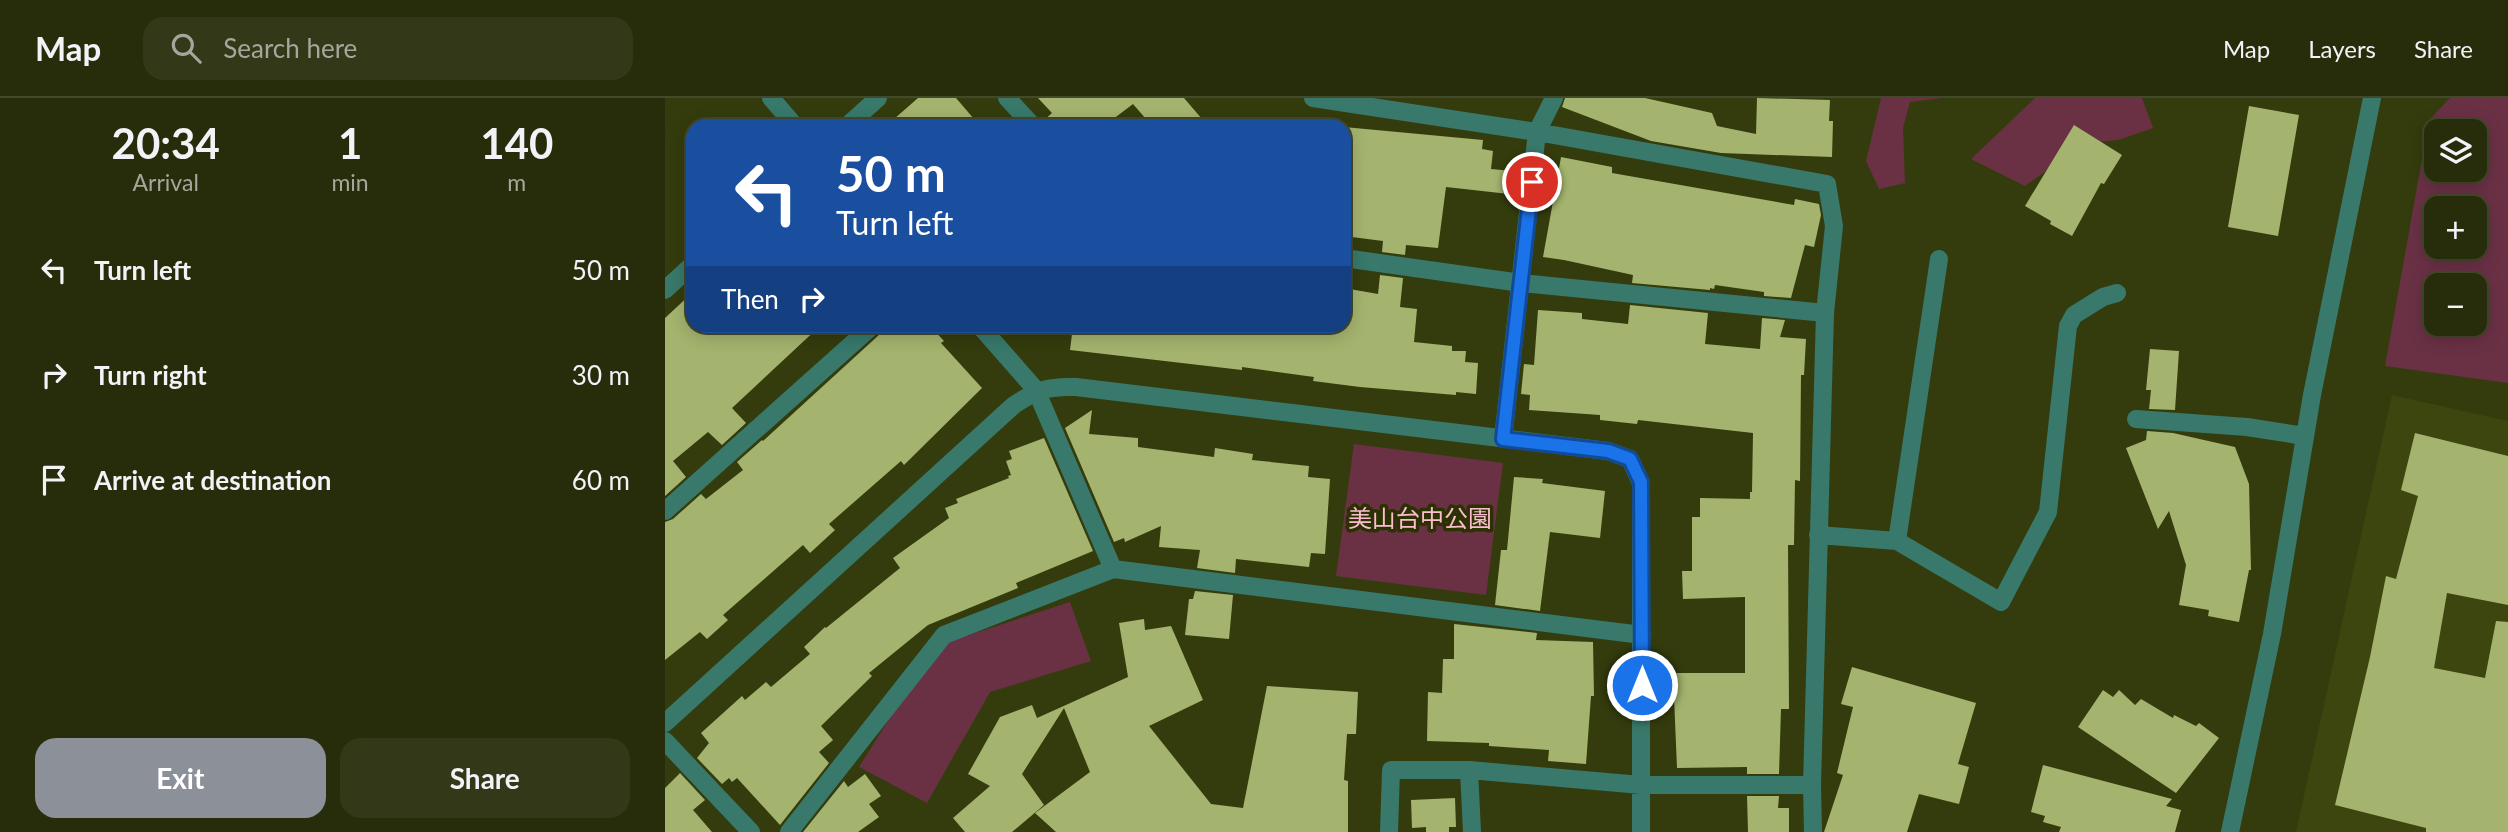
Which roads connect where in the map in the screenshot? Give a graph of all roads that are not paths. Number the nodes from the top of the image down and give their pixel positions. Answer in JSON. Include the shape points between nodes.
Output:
{"nodes":[{"id":1,"x":771,"y":98,"type":"edge"},
{"id":2,"x":878,"y":98,"type":"edge"},
{"id":3,"x":1007,"y":98,"type":"edge"},
{"id":4,"x":1313,"y":98,"type":"edge"},
{"id":5,"x":1554,"y":98,"type":"edge"},
{"id":6,"x":2372,"y":98,"type":"edge"},
{"id":7,"x":1355,"y":100,"type":"edge"},
{"id":8,"x":789,"y":119,"type":"edge"},
{"id":9,"x":855,"y":119,"type":"edge"},
{"id":10,"x":1026,"y":119,"type":"edge"},
{"id":11,"x":1537,"y":132,"type":"junction"},
{"id":12,"x":1351,"y":259,"type":"edge"},
{"id":13,"x":1939,"y":259,"type":"dead end"},
{"id":14,"x":686,"y":270,"type":"edge"},
{"id":15,"x":1521,"y":283,"type":"junction"},
{"id":16,"x":665,"y":290,"type":"edge"},
{"id":17,"x":2117,"y":293,"type":"dead end"},
{"id":18,"x":1825,"y":313,"type":"junction"},
{"id":19,"x":864,"y":333,"type":"edge"},
{"id":20,"x":986,"y":333,"type":"edge"},
{"id":21,"x":1036,"y":390,"type":"junction"},
{"id":22,"x":2136,"y":419,"type":"dead end"},
{"id":23,"x":2304,"y":436,"type":"junction"},
{"id":24,"x":1503,"y":439,"type":"junction"},
{"id":25,"x":665,"y":511,"type":"edge"},
{"id":26,"x":1818,"y":535,"type":"junction"},
{"id":27,"x":1897,"y":541,"type":"junction"},
{"id":28,"x":1114,"y":569,"type":"junction"},
{"id":29,"x":1642,"y":635,"type":"junction"},
{"id":30,"x":665,"y":723,"type":"edge"},
{"id":31,"x":665,"y":740,"type":"edge"},
{"id":32,"x":1469,"y":769,"type":"junction"},
{"id":33,"x":1641,"y":785,"type":"junction"},
{"id":34,"x":1812,"y":785,"type":"junction"},
{"id":35,"x":751,"y":832,"type":"edge"},
{"id":36,"x":789,"y":832,"type":"edge"},
{"id":37,"x":1388,"y":832,"type":"edge"},
{"id":38,"x":1472,"y":832,"type":"edge"},
{"id":39,"x":1641,"y":832,"type":"edge"},
{"id":40,"x":1813,"y":832,"type":"edge"},
{"id":41,"x":2230,"y":832,"type":"edge"}],
"edges":[{"from":1,"to":8,"type":"street"},
{"from":2,"to":9,"type":"street"},
{"from":3,"to":10,"type":"street"},
{"from":4,"to":7,"type":"street"},
{"from":5,"to":11,"type":"street"},
{"from":6,"to":23,"type":"street"},
{"from":7,"to":11,"type":"street"},
{"from":11,"to":15,"type":"street"},
{"from":11,"to":18,"type":"street","via":[[1827,184],[1834,226]]},
{"from":12,"to":15,"type":"street"},
{"from":13,"to":27,"type":"street"},
{"from":14,"to":16,"type":"street"},
{"from":15,"to":18,"type":"street"},
{"from":15,"to":24,"type":"street"},
{"from":17,"to":27,"type":"street","via":[[2074,315],[2068,326],[2048,512],[2001,602]]},
{"from":18,"to":26,"type":"street"},
{"from":19,"to":25,"type":"street"},
{"from":20,"to":21,"type":"street"},
{"from":21,"to":24,"type":"street","via":[[1076,387]]},
{"from":21,"to":28,"type":"street"},
{"from":21,"to":30,"type":"street","via":[[1014,405]]},
{"from":22,"to":23,"type":"street"},
{"from":23,"to":41,"type":"street","via":[[2272,635]]},
{"from":24,"to":29,"type":"street","via":[[1608,451],[1630,459],[1641,482]]},
{"from":26,"to":27,"type":"street"},
{"from":26,"to":34,"type":"street"},
{"from":28,"to":29,"type":"street"},
{"from":28,"to":36,"type":"street","via":[[944,635]]},
{"from":29,"to":33,"type":"street"},
{"from":31,"to":35,"type":"street"},
{"from":32,"to":33,"type":"street"},
{"from":32,"to":37,"type":"street","via":[[1391,771]]},
{"from":32,"to":38,"type":"street"},
{"from":33,"to":34,"type":"street"},
{"from":33,"to":39,"type":"street"},
{"from":34,"to":40,"type":"street"}]}
